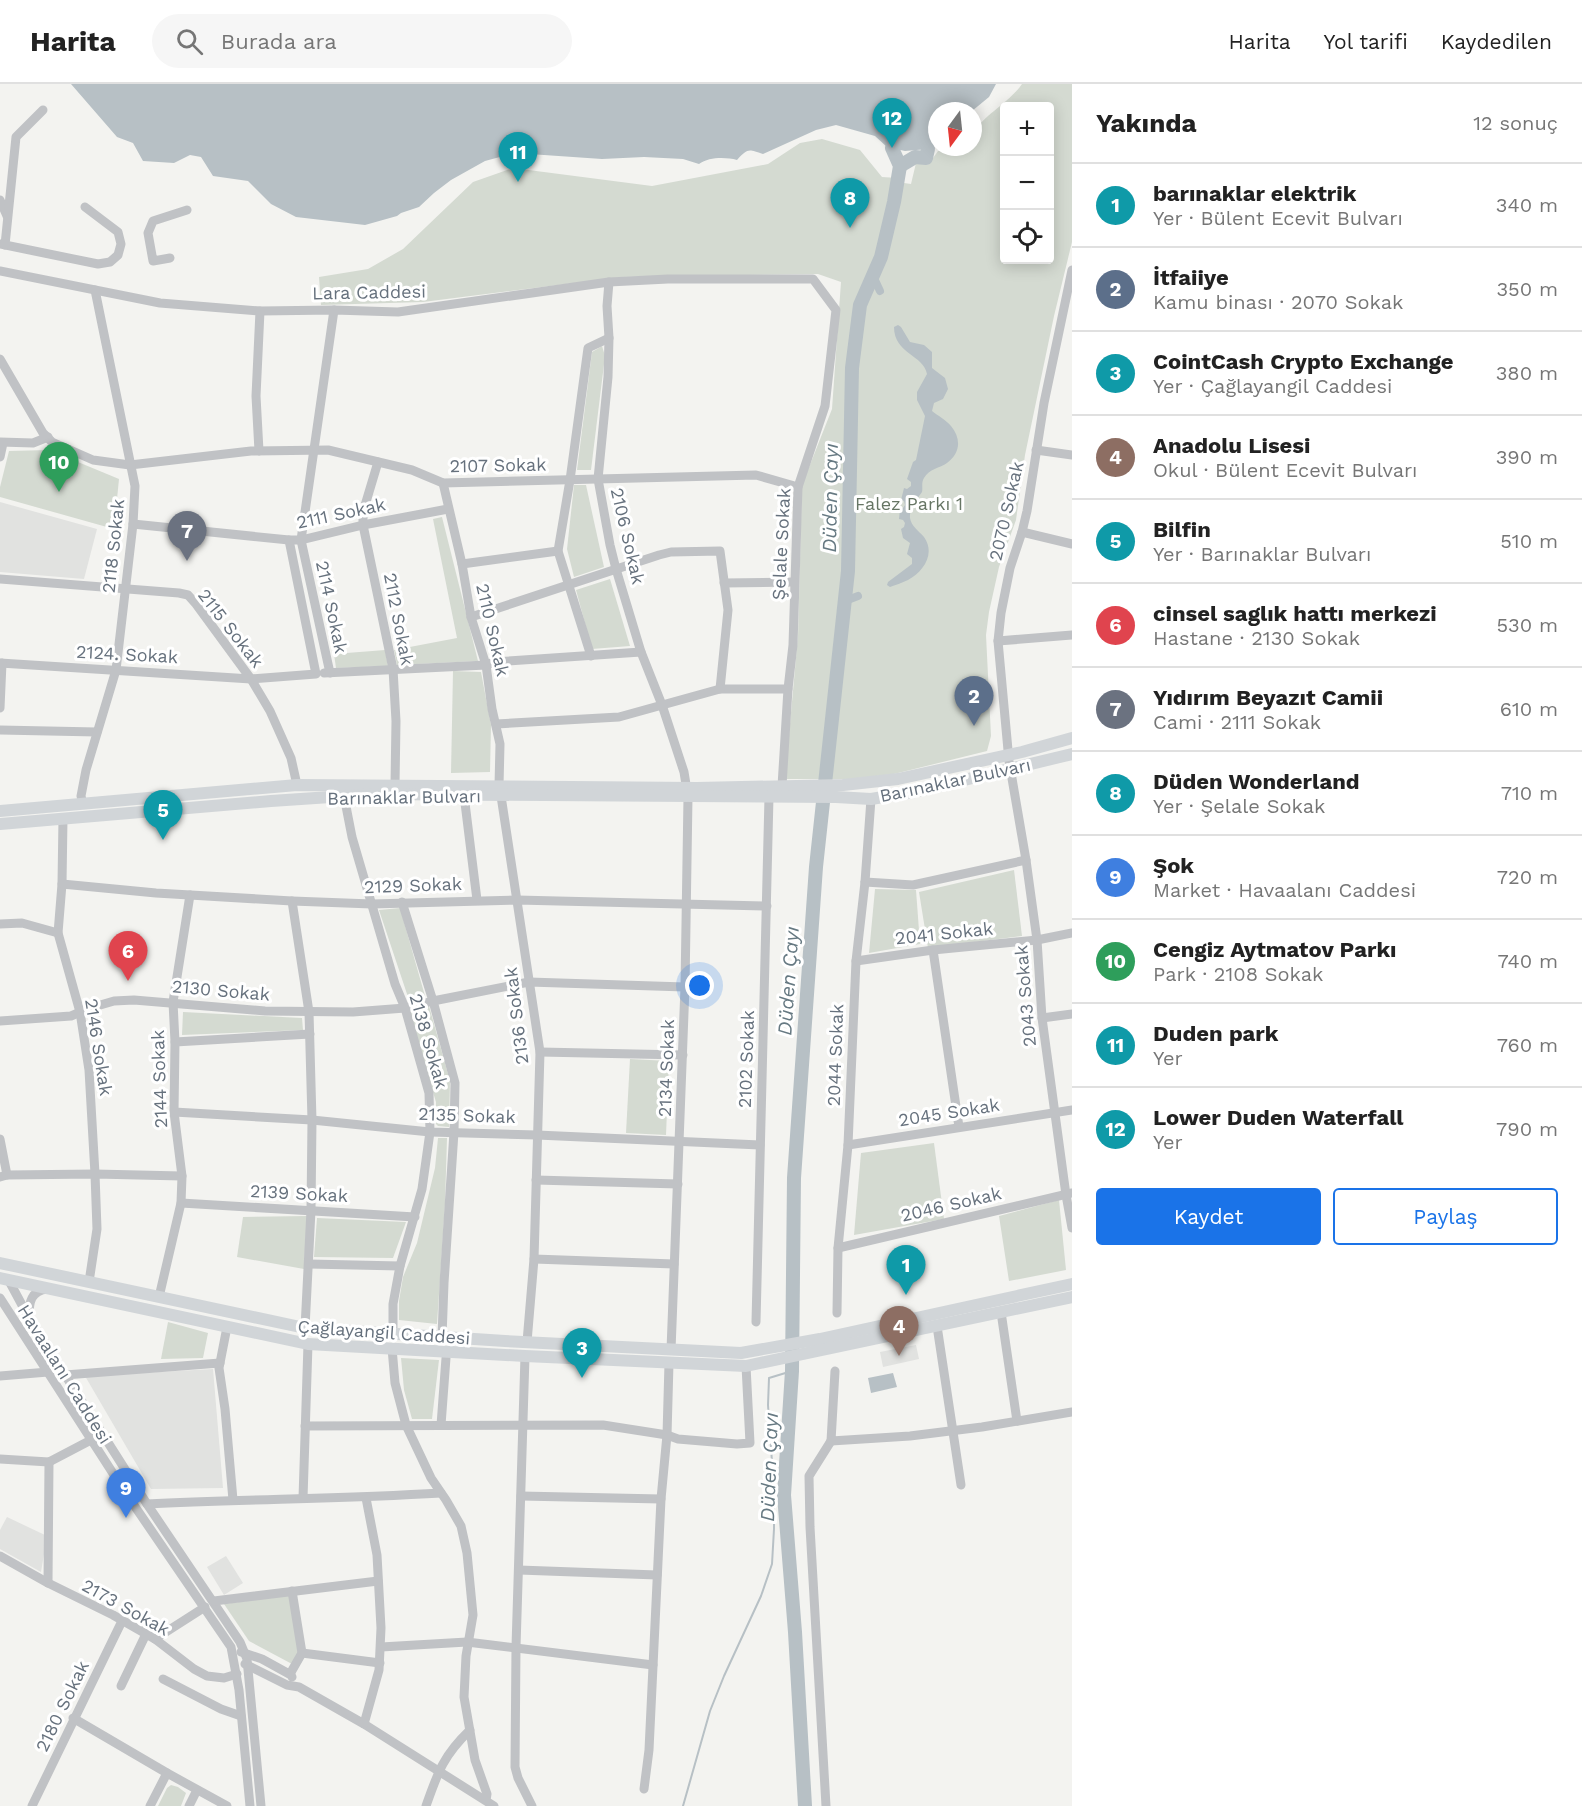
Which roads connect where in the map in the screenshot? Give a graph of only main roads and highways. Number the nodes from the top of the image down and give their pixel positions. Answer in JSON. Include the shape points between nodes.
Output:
{"nodes":[{"id":1,"x":1072,"y":738,"type":"edge"},
{"id":2,"x":1072,"y":754,"type":"edge"},
{"id":3,"x":1010,"y":761,"type":"junction"},
{"id":4,"x":500,"y":791,"type":"junction"},
{"id":5,"x":810,"y":791,"type":"junction"},
{"id":6,"x":837,"y":791,"type":"junction"},
{"id":7,"x":688,"y":792,"type":"junction"},
{"id":8,"x":0,"y":811,"type":"edge"},
{"id":9,"x":0,"y":824,"type":"edge"},
{"id":10,"x":0,"y":1255,"type":"edge"},
{"id":11,"x":0,"y":1265,"type":"edge"},
{"id":12,"x":23,"y":1268,"type":"junction"},
{"id":13,"x":4,"y":1278,"type":"edge"},
{"id":14,"x":1072,"y":1284,"type":"edge"},
{"id":15,"x":1072,"y":1297,"type":"edge"},
{"id":16,"x":821,"y":1345,"type":"junction"}],
"edges":[{"from":1,"to":3,"type":"main road","name":"Barınaklar Bulvarı"},
{"from":2,"to":3,"type":"main road","name":"Barınaklar Bulvarı"},
{"from":3,"to":6,"type":"main road","name":"Barınaklar Bulvarı"},
{"from":3,"to":6,"type":"main road","name":"Barınaklar Bulvarı","via":[[914,792],[871,799]]},
{"from":4,"to":7,"type":"main road","name":"Barınaklar Bulvarı"},
{"from":4,"to":8,"type":"main road","name":"Barınaklar Bulvarı","via":[[297,785]]},
{"from":4,"to":9,"type":"main road","name":"Barınaklar Bulvarı","via":[[344,796]]},
{"from":5,"to":6,"type":"main road"},
{"from":5,"to":7,"type":"main road","name":"Barınaklar Bulvarı","via":[[769,797]]},
{"from":5,"to":7,"type":"main road","via":[[782,786]]},
{"from":10,"to":12,"type":"main road"},
{"from":11,"to":12,"type":"main road","name":"Çağlayangil Caddesi"},
{"from":11,"to":13,"type":"main road","name":"Havaalanı Caddesi"},
{"from":12,"to":16,"type":"main road","name":"Çağlayangil Caddesi","via":[[305,1328],[741,1353]]},
{"from":13,"to":16,"type":"main road","name":"Çağlayangil Caddesi","via":[[308,1344],[746,1366],[773,1362]]},
{"from":14,"to":16,"type":"main road"},
{"from":15,"to":16,"type":"main road","via":[[937,1326]]}]}
